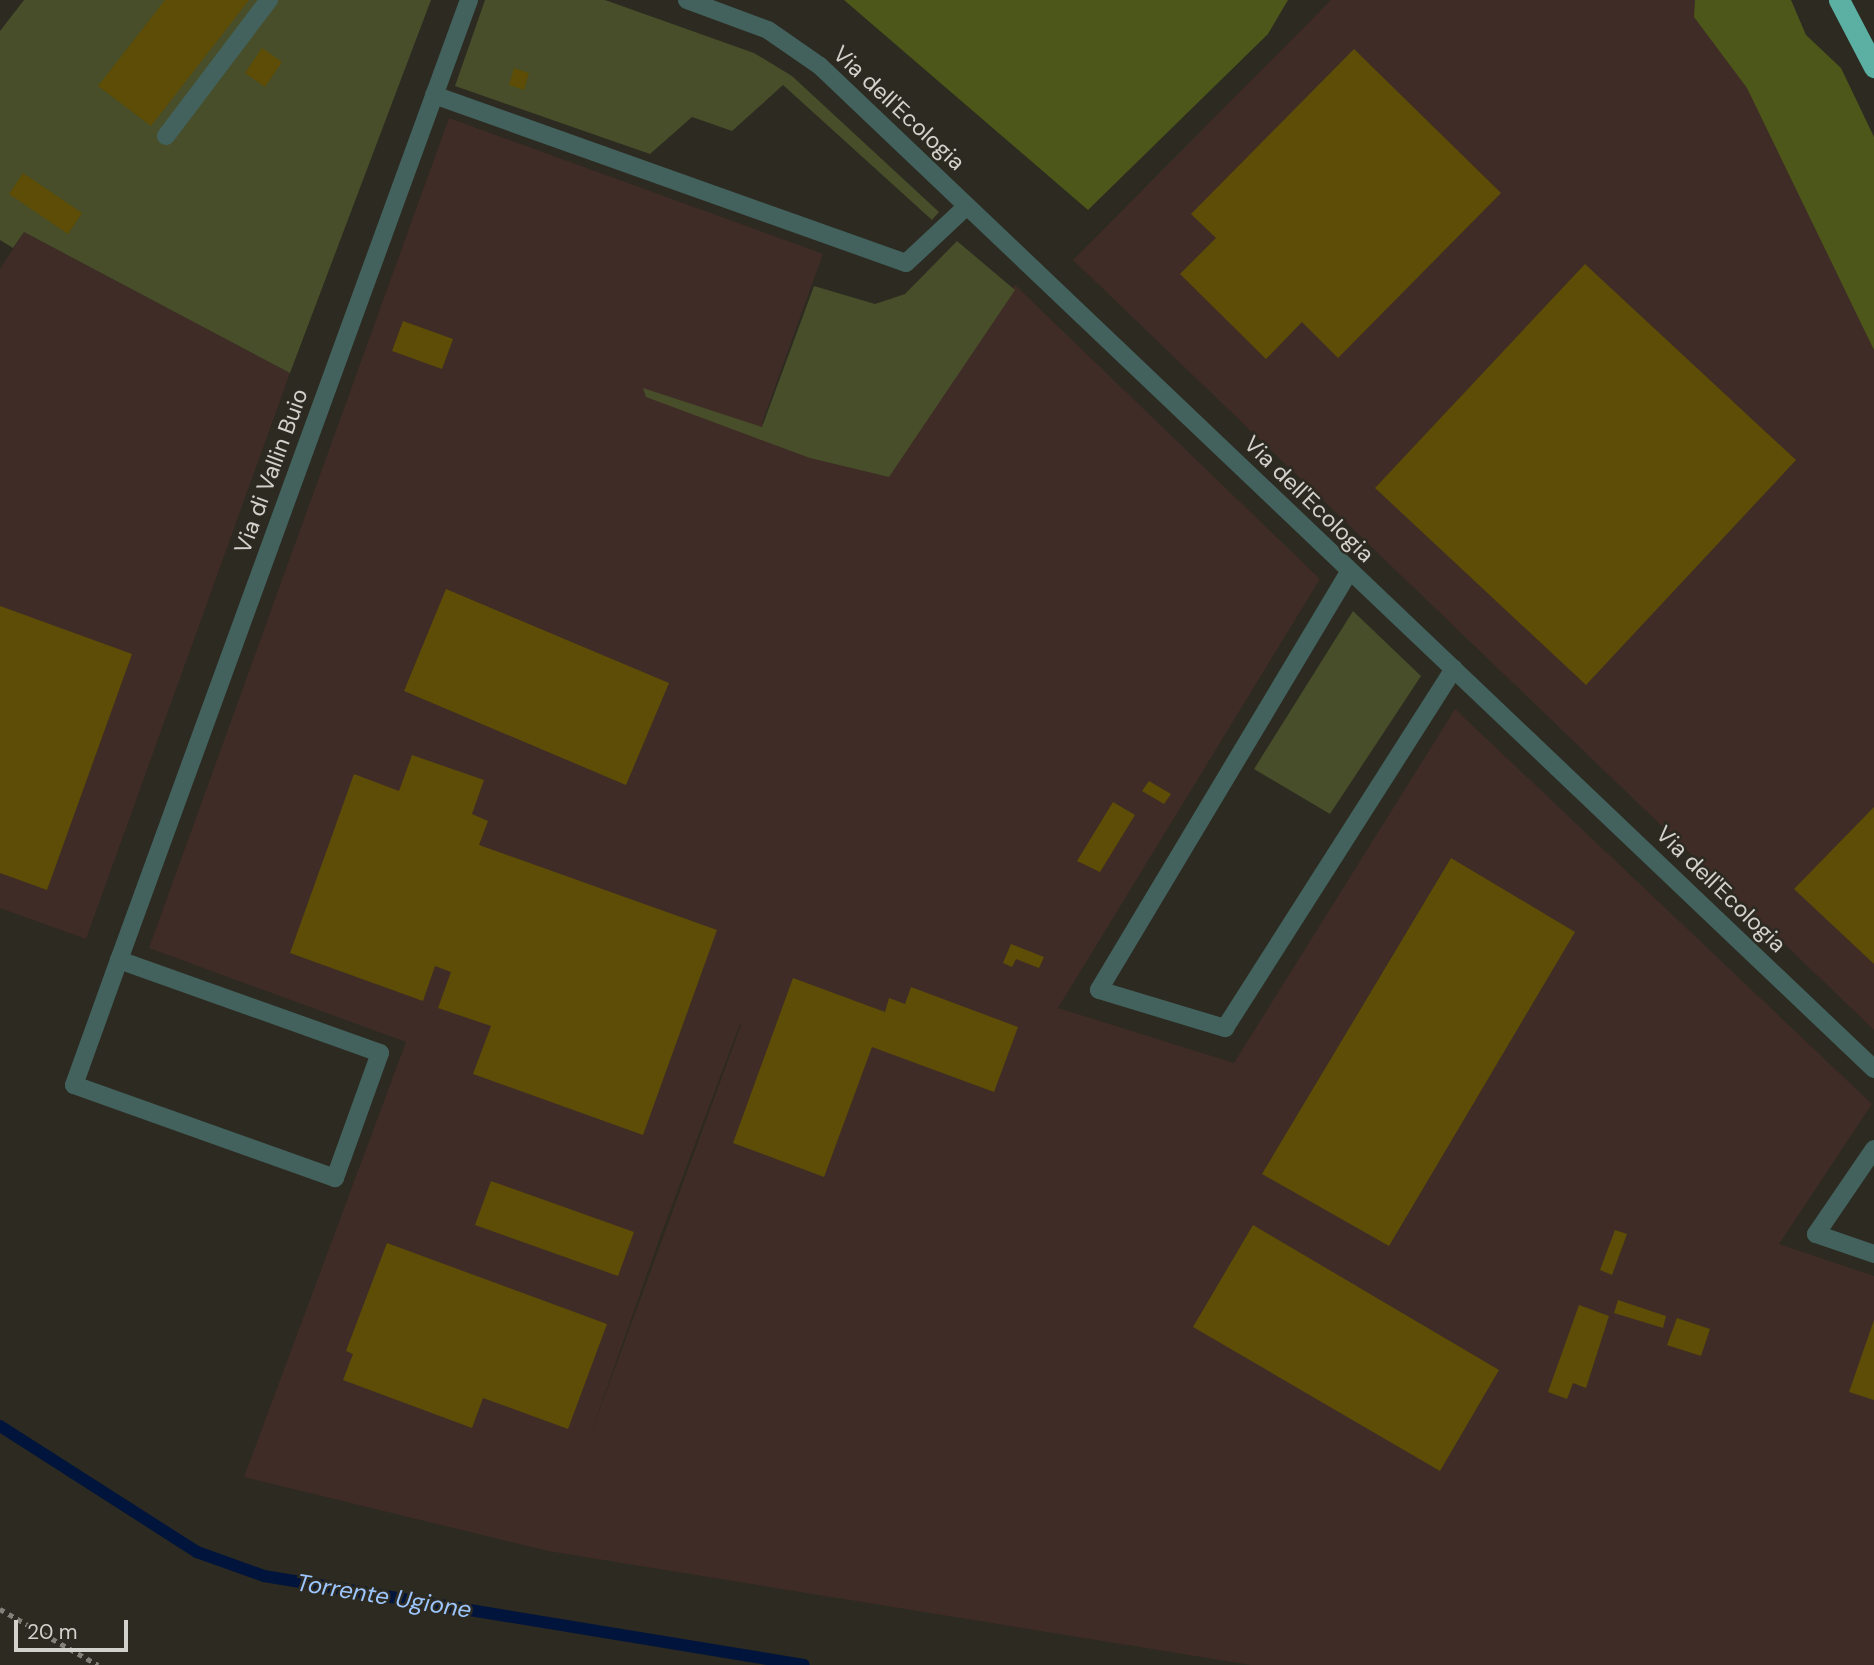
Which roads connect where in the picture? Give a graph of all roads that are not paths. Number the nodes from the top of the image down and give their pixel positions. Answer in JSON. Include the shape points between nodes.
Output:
{"nodes":[{"id":1,"x":269,"y":0,"type":"edge"},
{"id":2,"x":469,"y":0,"type":"edge"},
{"id":3,"x":687,"y":0,"type":"edge"},
{"id":4,"x":1839,"y":0,"type":"edge"},
{"id":5,"x":1874,"y":67,"type":"edge"},
{"id":6,"x":434,"y":95,"type":"junction"},
{"id":7,"x":166,"y":136,"type":"dead end"},
{"id":8,"x":967,"y":206,"type":"junction"},
{"id":9,"x":1349,"y":572,"type":"junction"},
{"id":10,"x":1454,"y":669,"type":"junction"},
{"id":11,"x":119,"y":960,"type":"junction"},
{"id":12,"x":1874,"y":1069,"type":"edge"},
{"id":13,"x":1874,"y":1149,"type":"edge"},
{"id":14,"x":1874,"y":1254,"type":"edge"}],
"edges":[{"from":1,"to":7,"type":"street"},
{"from":2,"to":6,"type":"street","name":"Via di Vallin Buio"},
{"from":3,"to":8,"type":"street","name":"Via dell'Ecologia","via":[[768,30],[820,66]]},
{"from":4,"to":5,"type":"highway"},
{"from":6,"to":8,"type":"street","via":[[906,263]]},
{"from":6,"to":11,"type":"street","name":"Via di Vallin Buio"},
{"from":8,"to":9,"type":"street","name":"Via dell'Ecologia"},
{"from":9,"to":10,"type":"street","name":"Via dell'Ecologia"},
{"from":9,"to":10,"type":"street","via":[[1099,990],[1225,1028]]},
{"from":10,"to":12,"type":"street","name":"Via dell'Ecologia"},
{"from":11,"to":11,"type":"street","name":"Via di Vallin Buio","via":[[74,1085],[335,1178],[380,1053]]},
{"from":13,"to":14,"type":"street","via":[[1816,1234]]}]}
